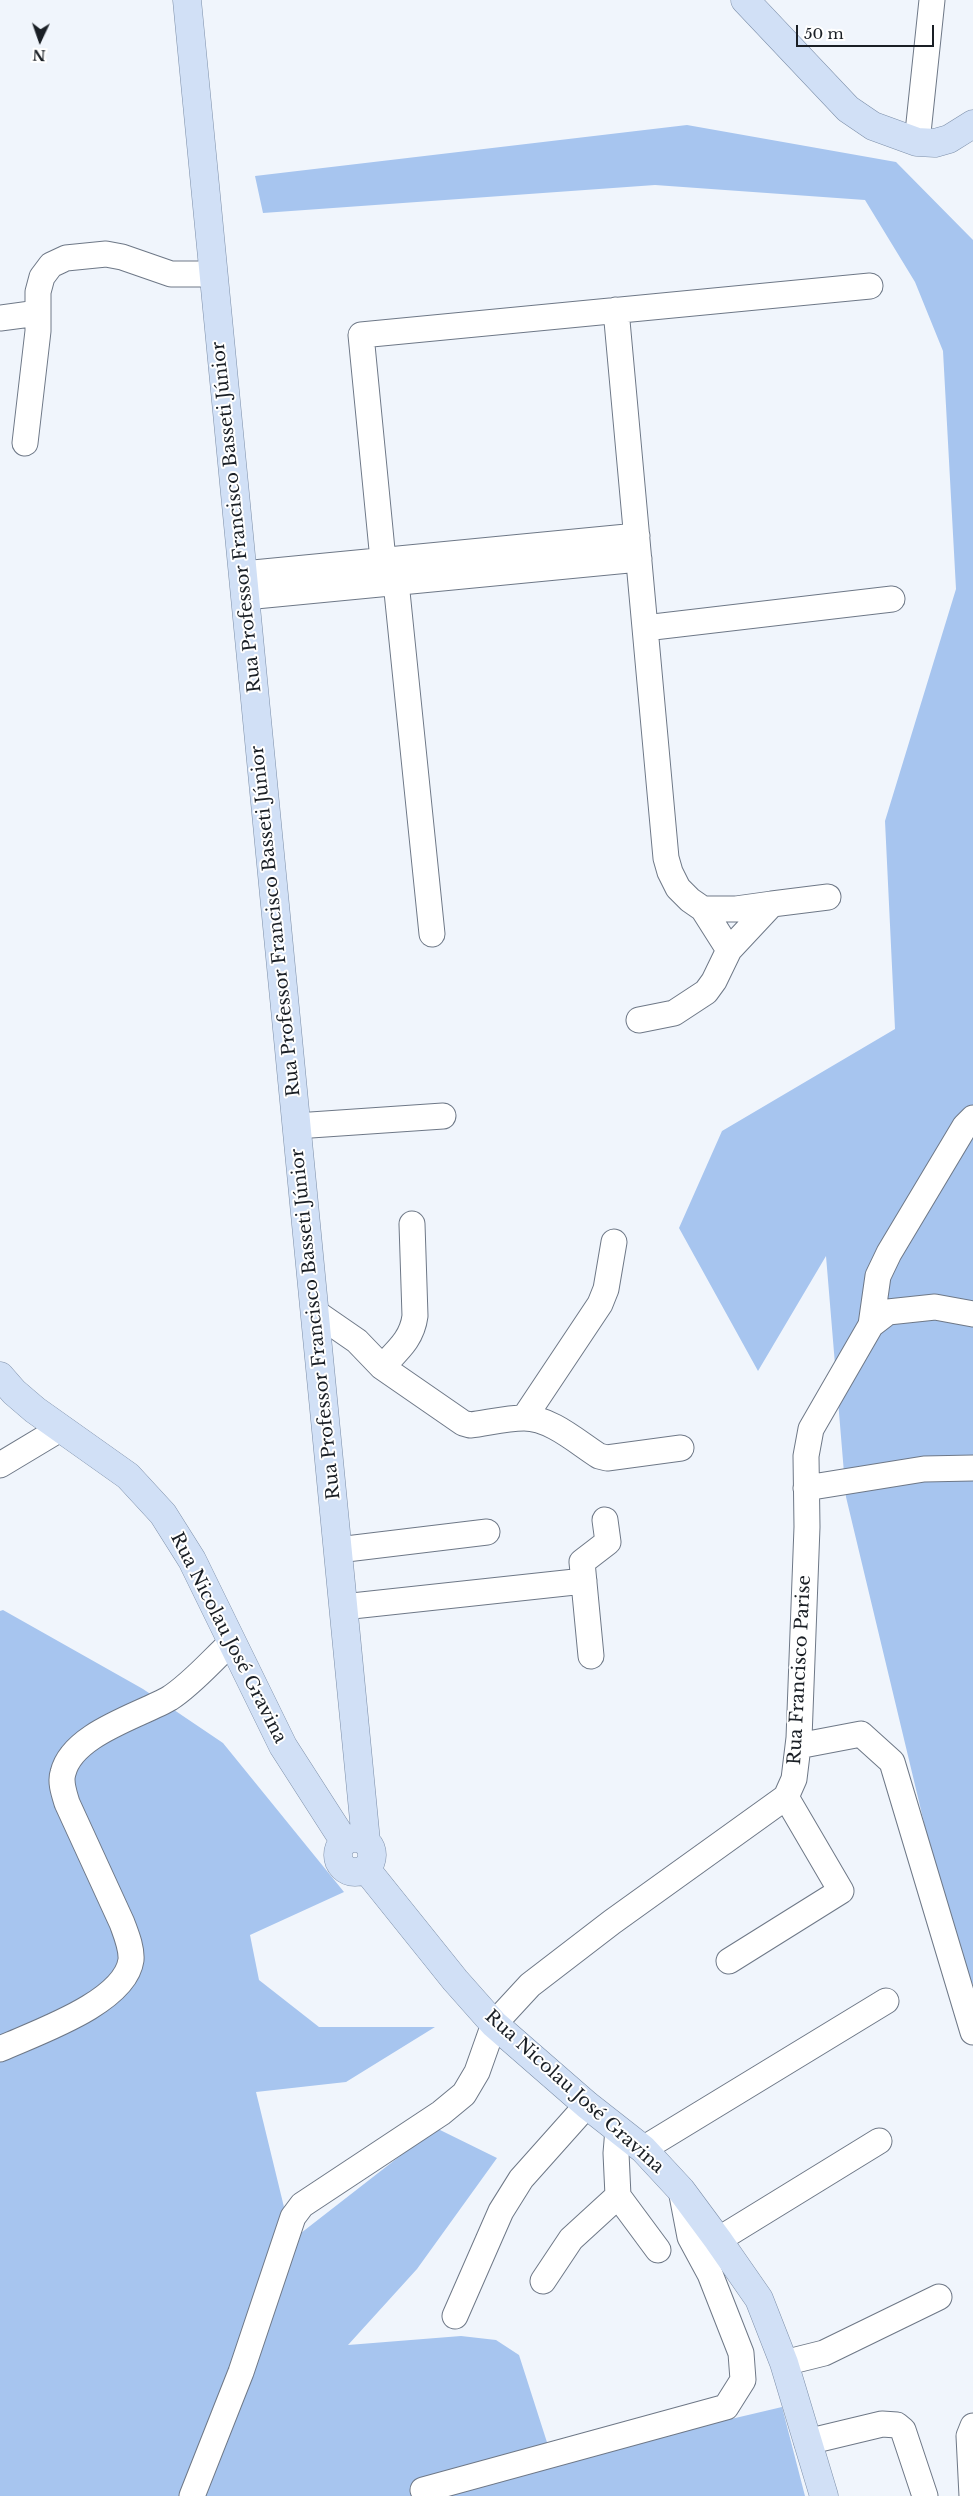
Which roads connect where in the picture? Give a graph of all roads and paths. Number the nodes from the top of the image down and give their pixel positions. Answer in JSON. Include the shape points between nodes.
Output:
{"nodes":[{"id":1,"x":187,"y":0,"type":"edge"},
{"id":2,"x":745,"y":0,"type":"edge"},
{"id":3,"x":932,"y":0,"type":"edge"},
{"id":4,"x":973,"y":124,"type":"edge"},
{"id":5,"x":917,"y":142,"type":"junction"},
{"id":6,"x":214,"y":274,"type":"junction"},
{"id":7,"x":870,"y":286,"type":"dead end"},
{"id":8,"x":616,"y":310,"type":"junction"},
{"id":9,"x":38,"y":313,"type":"junction"},
{"id":10,"x":0,"y":318,"type":"edge"},
{"id":11,"x":26,"y":443,"type":"dead end"},
{"id":12,"x":638,"y":548,"type":"junction"},
{"id":13,"x":384,"y":560,"type":"junction"},
{"id":14,"x":396,"y":582,"type":"junction"},
{"id":15,"x":244,"y":585,"type":"junction"},
{"id":16,"x":892,"y":599,"type":"dead end"},
{"id":17,"x":645,"y":628,"type":"junction"},
{"id":18,"x":828,"y":897,"type":"dead end"},
{"id":19,"x":772,"y":904,"type":"junction"},
{"id":20,"x":703,"y":909,"type":"junction"},
{"id":21,"x":432,"y":934,"type":"dead end"},
{"id":22,"x":729,"y":950,"type":"junction"},
{"id":23,"x":639,"y":1020,"type":"dead end"},
{"id":24,"x":443,"y":1116,"type":"dead end"},
{"id":25,"x":973,"y":1118,"type":"edge"},
{"id":26,"x":296,"y":1126,"type":"junction"},
{"id":27,"x":412,"y":1224,"type":"dead end"},
{"id":28,"x":614,"y":1242,"type":"dead end"},
{"id":29,"x":315,"y":1312,"type":"junction"},
{"id":30,"x":973,"y":1314,"type":"edge"},
{"id":31,"x":871,"y":1325,"type":"junction"},
{"id":32,"x":382,"y":1366,"type":"junction"},
{"id":33,"x":0,"y":1376,"type":"edge"},
{"id":34,"x":524,"y":1418,"type":"junction"},
{"id":35,"x":60,"y":1428,"type":"junction"},
{"id":36,"x":681,"y":1448,"type":"dead end"},
{"id":37,"x":0,"y":1466,"type":"edge"},
{"id":38,"x":973,"y":1468,"type":"edge"},
{"id":39,"x":806,"y":1488,"type":"junction"},
{"id":40,"x":605,"y":1520,"type":"dead end"},
{"id":41,"x":487,"y":1532,"type":"dead end"},
{"id":42,"x":338,"y":1550,"type":"junction"},
{"id":43,"x":584,"y":1581,"type":"junction"},
{"id":44,"x":343,"y":1607,"type":"junction"},
{"id":45,"x":232,"y":1642,"type":"junction"},
{"id":46,"x":591,"y":1656,"type":"dead end"},
{"id":47,"x":798,"y":1746,"type":"junction"},
{"id":48,"x":786,"y":1797,"type":"junction"},
{"id":49,"x":355,"y":1841,"type":"junction"},
{"id":50,"x":366,"y":1869,"type":"joint"},
{"id":51,"x":729,"y":1961,"type":"dead end"},
{"id":52,"x":886,"y":2001,"type":"dead end"},
{"id":53,"x":494,"y":2024,"type":"junction"},
{"id":54,"x":973,"y":2032,"type":"edge"},
{"id":55,"x":0,"y":2049,"type":"edge"},
{"id":56,"x":587,"y":2105,"type":"junction"},
{"id":57,"x":618,"y":2129,"type":"junction"},
{"id":58,"x":879,"y":2141,"type":"dead end"},
{"id":59,"x":643,"y":2149,"type":"junction"},
{"id":60,"x":681,"y":2190,"type":"junction"},
{"id":61,"x":618,"y":2196,"type":"junction"},
{"id":62,"x":718,"y":2240,"type":"junction"},
{"id":63,"x":658,"y":2250,"type":"dead end"},
{"id":64,"x":543,"y":2281,"type":"dead end"},
{"id":65,"x":939,"y":2297,"type":"dead end"},
{"id":66,"x":456,"y":2316,"type":"dead end"},
{"id":67,"x":784,"y":2363,"type":"junction"},
{"id":68,"x":973,"y":2426,"type":"edge"},
{"id":69,"x":808,"y":2442,"type":"junction"},
{"id":70,"x":423,"y":2490,"type":"dead end"},
{"id":71,"x":192,"y":2496,"type":"edge"},
{"id":72,"x":824,"y":2496,"type":"edge"},
{"id":73,"x":925,"y":2496,"type":"edge"},
{"id":74,"x":972,"y":2496,"type":"edge"}],
"edges":[{"from":1,"to":6,"type":"main road","name":"Rua Professor Francisco Basseti Júnior"},
{"from":2,"to":5,"type":"main road","via":[[848,109],[873,126]]},
{"from":3,"to":5,"type":"street"},
{"from":4,"to":5,"type":"main road","via":[[950,139],[935,143]]},
{"from":6,"to":9,"type":"street","via":[[171,274],[106,254],[66,258],[51,265],[42,277]]},
{"from":6,"to":15,"type":"main road","name":"Rua Professor Francisco Basseti Júnior"},
{"from":7,"to":8,"type":"street"},
{"from":8,"to":12,"type":"street"},
{"from":8,"to":13,"type":"street","via":[[361,335]]},
{"from":9,"to":10,"type":"street"},
{"from":9,"to":11,"type":"street"},
{"from":12,"to":13,"type":"street"},
{"from":12,"to":14,"type":"street"},
{"from":12,"to":17,"type":"street"},
{"from":13,"to":14,"type":"street"},
{"from":13,"to":15,"type":"street"},
{"from":14,"to":15,"type":"street"},
{"from":14,"to":21,"type":"street"},
{"from":15,"to":26,"type":"main road","name":"Rua Professor Francisco Basseti Júnior"},
{"from":16,"to":17,"type":"street"},
{"from":17,"to":20,"type":"street","via":[[666,858],[678,888]]},
{"from":18,"to":19,"type":"street"},
{"from":19,"to":20,"type":"street"},
{"from":19,"to":22,"type":"street"},
{"from":20,"to":22,"type":"street"},
{"from":22,"to":23,"type":"street","via":[[714,981],[692,1003],[674,1013]]},
{"from":24,"to":26,"type":"street"},
{"from":25,"to":31,"type":"street","via":[[965,1126],[889,1252],[878,1276]]},
{"from":26,"to":29,"type":"main road","name":"Rua Professor Francisco Basseti Júnior"},
{"from":27,"to":32,"type":"street","via":[[414,1328],[409,1339]]},
{"from":28,"to":34,"type":"street","via":[[606,1289],[600,1304]]},
{"from":29,"to":32,"type":"street","via":[[357,1341]]},
{"from":29,"to":42,"type":"main road","name":"Rua Professor Francisco Basseti Júnior"},
{"from":30,"to":31,"type":"street","name":"Rua Francisco Parise","via":[[935,1307],[907,1308],[888,1312]]},
{"from":31,"to":39,"type":"street","name":"Rua Francisco Parise","via":[[811,1429],[806,1456]]},
{"from":32,"to":34,"type":"street","via":[[463,1423],[470,1425]]},
{"from":33,"to":35,"type":"main road","name":"Rua Nicolau José Gravina","via":[[14,1392]]},
{"from":34,"to":36,"type":"street","via":[[550,1425],[607,1458]]},
{"from":35,"to":37,"type":"street"},
{"from":35,"to":45,"type":"main road","name":"Rua Nicolau José Gravina","via":[[128,1476],[163,1514],[192,1560]]},
{"from":38,"to":39,"type":"street","via":[[924,1470]]},
{"from":39,"to":47,"type":"street","name":"Rua Francisco Parise"},
{"from":40,"to":43,"type":"street","via":[[608,1542],[582,1562]]},
{"from":41,"to":42,"type":"street"},
{"from":42,"to":44,"type":"main road","name":"Rua Professor Francisco Basseti Júnior"},
{"from":43,"to":44,"type":"street"},
{"from":43,"to":46,"type":"street"},
{"from":44,"to":49,"type":"main road","name":"Rua Professor Francisco Basseti Júnior"},
{"from":45,"to":49,"type":"main road","name":"Rua Nicolau José Gravina","via":[[283,1746]]},
{"from":45,"to":55,"type":"street","via":[[170,1697],[97,1734],[69,1759],[63,1773],[67,1803],[122,1922],[131,1960],[123,1980],[108,1996]]},
{"from":47,"to":48,"type":"street","name":"Rua Francisco Parise","via":[[794,1779]]},
{"from":47,"to":54,"type":"street","via":[[862,1734],[892,1762]]},
{"from":48,"to":51,"type":"street","via":[[841,1891]]},
{"from":48,"to":53,"type":"street","via":[[530,1985]]},
{"from":49,"to":50,"type":"main road","name":"Rua Professor Francisco Basseti Júnior","via":[[372,1855]]},
{"from":50,"to":53,"type":"main road","name":"Rua Nicolau José Gravina"},
{"from":52,"to":59,"type":"street"},
{"from":53,"to":56,"type":"main road","name":"Rua Nicolau José Gravina"},
{"from":53,"to":71,"type":"street","via":[[477,2072],[464,2094],[441,2113],[302,2205],[293,2217],[241,2372]]},
{"from":56,"to":57,"type":"main road","name":"Rua Nicolau José Gravina"},
{"from":56,"to":66,"type":"street","via":[[521,2179],[501,2211]]},
{"from":57,"to":59,"type":"main road","name":"Rua Nicolau José Gravina"},
{"from":57,"to":61,"type":"street"},
{"from":58,"to":62,"type":"street"},
{"from":59,"to":60,"type":"main road","name":"Rua Nicolau José Gravina"},
{"from":60,"to":62,"type":"main road","name":"Rua Nicolau José Gravina"},
{"from":60,"to":70,"type":"street","via":[[690,2237],[710,2274],[741,2353],[743,2380],[726,2407]]},
{"from":61,"to":63,"type":"street"},
{"from":61,"to":64,"type":"street","via":[[571,2239]]},
{"from":62,"to":67,"type":"main road","name":"Rua Nicolau José Gravina","via":[[758,2299]]},
{"from":65,"to":67,"type":"street","via":[[824,2353]]},
{"from":67,"to":69,"type":"main road","name":"Rua Nicolau José Gravina"},
{"from":68,"to":74,"type":"street","via":[[969,2436]]},
{"from":69,"to":72,"type":"main road","name":"Rua Nicolau José Gravina"},
{"from":69,"to":73,"type":"street","via":[[882,2424],[897,2425],[903,2430]]}]}
